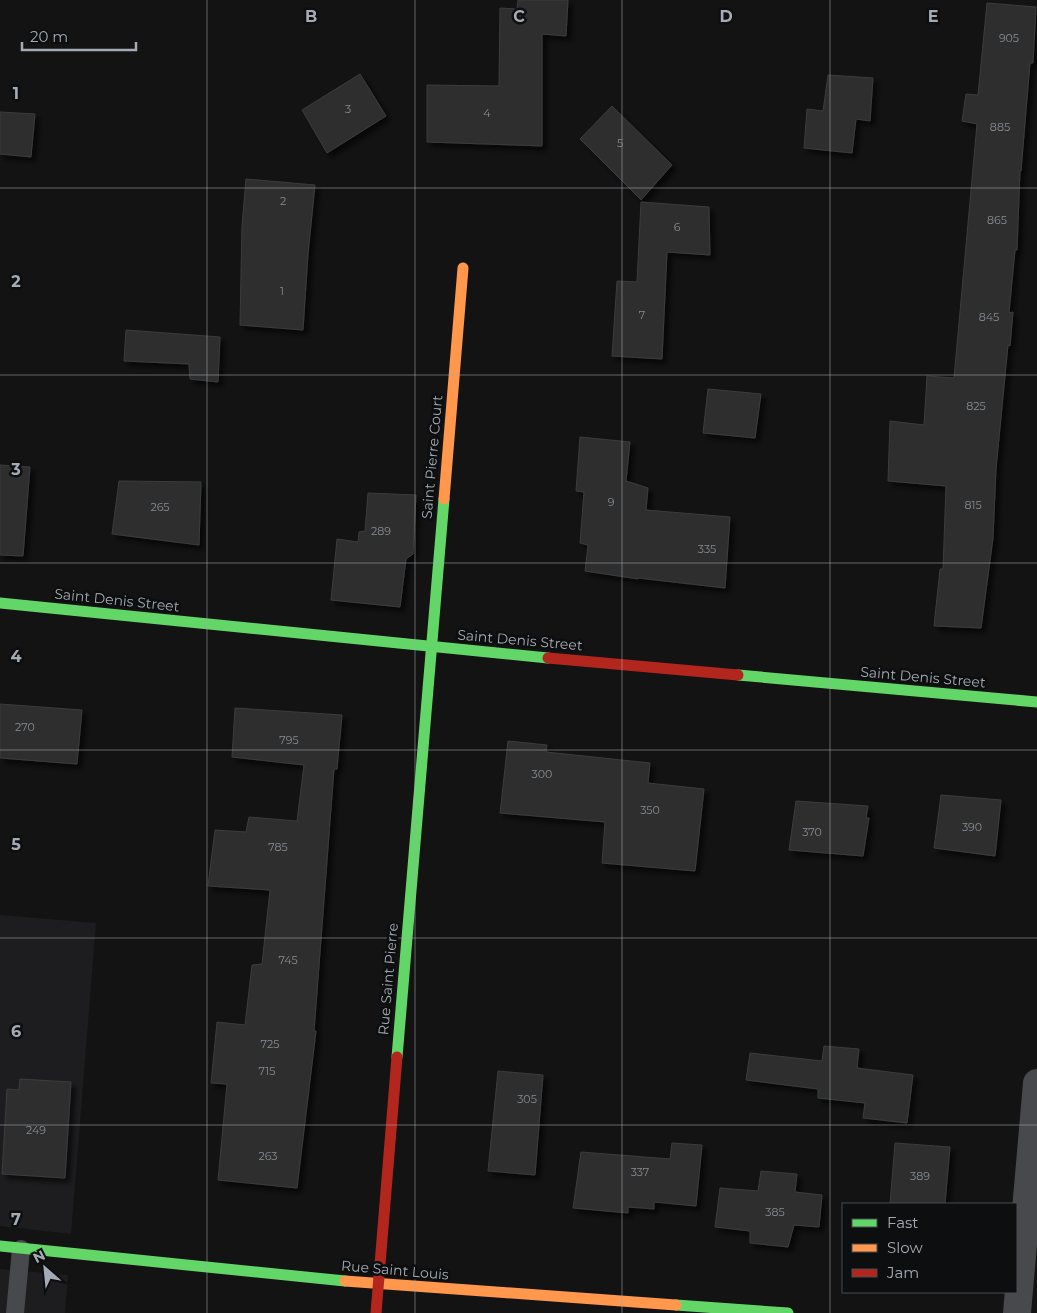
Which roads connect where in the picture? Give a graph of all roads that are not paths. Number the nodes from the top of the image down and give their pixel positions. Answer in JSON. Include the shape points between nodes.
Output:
{"nodes":[{"id":1,"x":463,"y":268,"type":"dead end"},
{"id":2,"x":0,"y":603,"type":"edge"},
{"id":3,"x":431,"y":648,"type":"junction"},
{"id":4,"x":1037,"y":702,"type":"edge"},
{"id":5,"x":1037,"y":1083,"type":"edge"},
{"id":6,"x":0,"y":1246,"type":"edge"},
{"id":7,"x":21,"y":1248,"type":"junction"},
{"id":8,"x":378,"y":1284,"type":"junction"},
{"id":9,"x":15,"y":1313,"type":"edge"},
{"id":10,"x":376,"y":1313,"type":"edge"},
{"id":11,"x":788,"y":1313,"type":"edge"},
{"id":12,"x":1017,"y":1313,"type":"edge"}],
"edges":[{"from":1,"to":3,"type":"street","name":"Saint Pierre Court"},
{"from":2,"to":3,"type":"street","name":"Saint Denis Street"},
{"from":3,"to":4,"type":"street","name":"Saint Denis Street"},
{"from":3,"to":8,"type":"street","name":"Rue Saint Pierre"},
{"from":5,"to":12,"type":"street"},
{"from":6,"to":7,"type":"street","name":"Rue Saint Louis"},
{"from":7,"to":8,"type":"street","name":"Rue Saint Louis"},
{"from":7,"to":9,"type":"lane"},
{"from":8,"to":10,"type":"street","name":"Rue Saint Pierre"},
{"from":8,"to":11,"type":"street","name":"Rue Saint Louis"}]}
